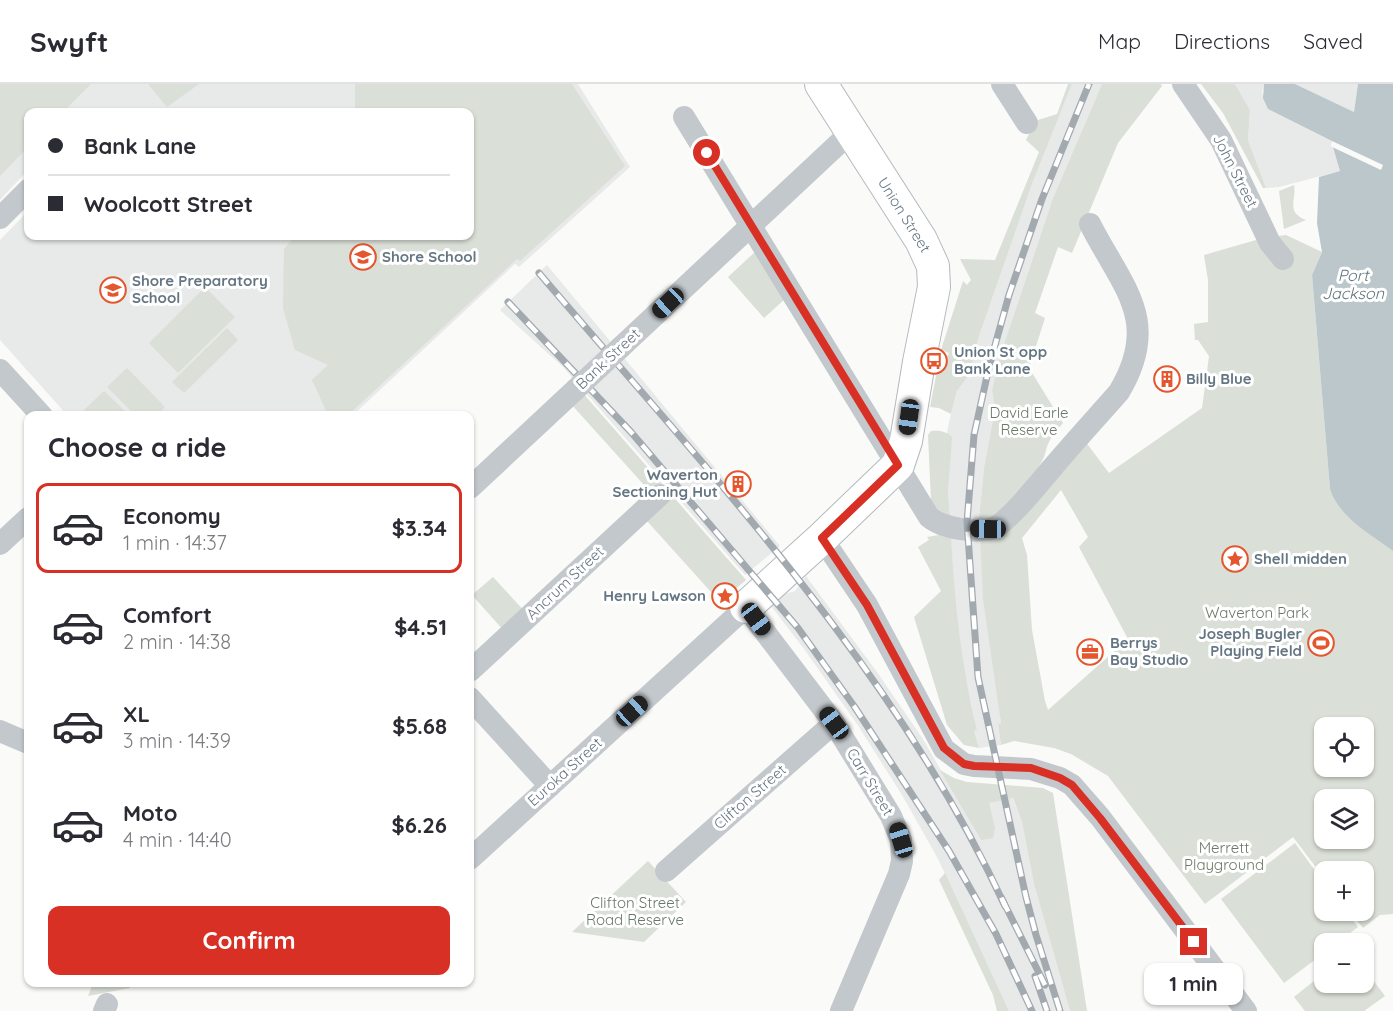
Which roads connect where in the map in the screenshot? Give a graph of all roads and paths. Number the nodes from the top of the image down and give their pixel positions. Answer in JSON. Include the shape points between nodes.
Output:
{"nodes":[{"id":1,"x":821,"y":84,"type":"edge"},
{"id":2,"x":1002,"y":84,"type":"edge"},
{"id":3,"x":1184,"y":84,"type":"edge"},
{"id":4,"x":684,"y":117,"type":"dead end"},
{"id":5,"x":1027,"y":123,"type":"dead end"},
{"id":6,"x":851,"y":132,"type":"junction"},
{"id":7,"x":24,"y":194,"type":"edge"},
{"id":8,"x":0,"y":218,"type":"edge"},
{"id":9,"x":1090,"y":224,"type":"dead end"},
{"id":10,"x":751,"y":226,"type":"junction"},
{"id":11,"x":1283,"y":260,"type":"dead end"},
{"id":12,"x":0,"y":370,"type":"edge"},
{"id":13,"x":37,"y":411,"type":"edge"},
{"id":14,"x":898,"y":465,"type":"junction"},
{"id":15,"x":474,"y":484,"type":"edge"},
{"id":16,"x":660,"y":495,"type":"dead end"},
{"id":17,"x":24,"y":522,"type":"edge"},
{"id":18,"x":822,"y":538,"type":"junction"},
{"id":19,"x":0,"y":544,"type":"edge"},
{"id":20,"x":746,"y":607,"type":"junction"},
{"id":21,"x":474,"y":667,"type":"edge"},
{"id":22,"x":474,"y":702,"type":"edge"},
{"id":23,"x":834,"y":723,"type":"junction"},
{"id":24,"x":0,"y":731,"type":"edge"},
{"id":25,"x":24,"y":741,"type":"edge"},
{"id":26,"x":550,"y":786,"type":"junction"},
{"id":27,"x":474,"y":855,"type":"edge"},
{"id":28,"x":666,"y":871,"type":"dead end"},
{"id":29,"x":841,"y":1011,"type":"edge"},
{"id":30,"x":1246,"y":1011,"type":"edge"}],
"edges":[{"from":1,"to":6,"type":"street","name":"Union Street"},
{"from":2,"to":5,"type":"street"},
{"from":3,"to":11,"type":"street","name":"John Street","via":[[1221,140],[1270,243]]},
{"from":4,"to":10,"type":"street"},
{"from":6,"to":10,"type":"street","name":"Bank Street"},
{"from":6,"to":14,"type":"street","name":"Union Street","via":[[921,240],[933,266],[934,287],[906,441]]},
{"from":7,"to":8,"type":"street"},
{"from":9,"to":14,"type":"street","via":[[1136,312],[1137,356],[1119,392],[1034,489],[995,527],[953,529],[933,520]]},
{"from":10,"to":14,"type":"street"},
{"from":10,"to":15,"type":"street","name":"Bank Street","bridge":true},
{"from":12,"to":13,"type":"street"},
{"from":14,"to":18,"type":"street","name":"Euroka Street"},
{"from":16,"to":21,"type":"street","name":"Ancrum Street"},
{"from":17,"to":19,"type":"street"},
{"from":18,"to":20,"type":"street","name":"Euroka Street"},
{"from":18,"to":30,"type":"street","via":[[867,605],[944,748],[964,764],[1031,768],[1072,785]]},
{"from":20,"to":23,"type":"street","name":"Carr Street"},
{"from":20,"to":26,"type":"street","name":"Euroka Street"},
{"from":22,"to":26,"type":"street"},
{"from":23,"to":28,"type":"street","name":"Clifton Street"},
{"from":23,"to":29,"type":"street","name":"Carr Street","via":[[891,816],[903,851],[895,886]]},
{"from":24,"to":25,"type":"street"},
{"from":26,"to":27,"type":"street","name":"Euroka Street"}]}
